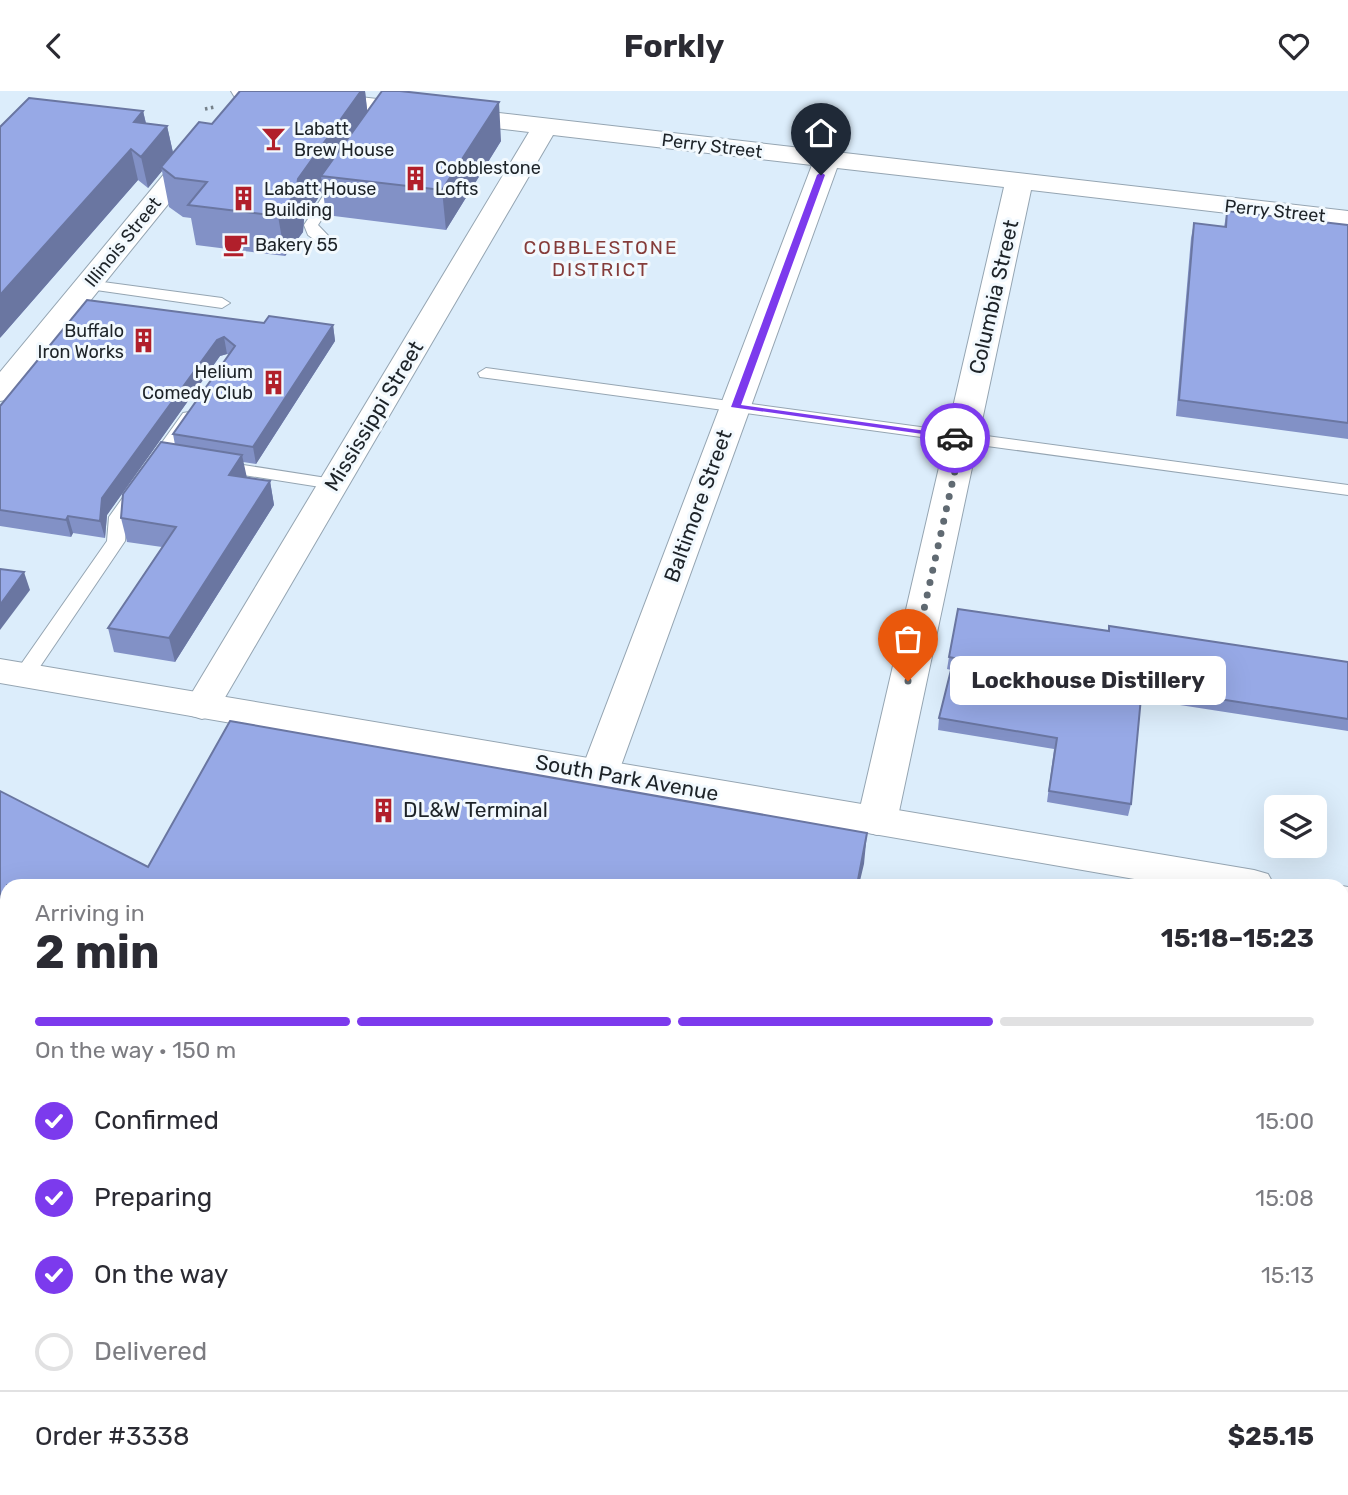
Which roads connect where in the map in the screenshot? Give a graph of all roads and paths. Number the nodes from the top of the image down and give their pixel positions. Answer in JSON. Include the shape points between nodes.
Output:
{"nodes":[{"id":1,"x":226,"y":106,"type":"edge"},
{"id":2,"x":545,"y":127,"type":"junction"},
{"id":3,"x":827,"y":160,"type":"junction"},
{"id":4,"x":352,"y":163,"type":"edge"},
{"id":5,"x":1019,"y":182,"type":"junction"},
{"id":6,"x":1348,"y":219,"type":"edge"},
{"id":7,"x":331,"y":247,"type":"dead end"},
{"id":8,"x":88,"y":285,"type":"junction"},
{"id":9,"x":222,"y":303,"type":"dead end"},
{"id":10,"x":486,"y":373,"type":"dead end"},
{"id":11,"x":0,"y":392,"type":"edge"},
{"id":12,"x":198,"y":404,"type":"edge"},
{"id":13,"x":735,"y":407,"type":"junction"},
{"id":14,"x":962,"y":439,"type":"junction"},
{"id":15,"x":202,"y":464,"type":"edge"},
{"id":16,"x":333,"y":484,"type":"junction"},
{"id":17,"x":1348,"y":490,"type":"edge"},
{"id":18,"x":12,"y":673,"type":"edge"},
{"id":19,"x":202,"y":706,"type":"junction"},
{"id":20,"x":599,"y":774,"type":"junction"},
{"id":21,"x":877,"y":821,"type":"junction"},
{"id":22,"x":1219,"y":879,"type":"edge"}],
"edges":[{"from":1,"to":2,"type":"street","name":"Perry Street"},
{"from":1,"to":8,"type":"street","name":"Illinois Street"},
{"from":2,"to":3,"type":"street","name":"Perry Street"},
{"from":2,"to":16,"type":"street","name":"Mississippi Street"},
{"from":3,"to":5,"type":"street","name":"Perry Street"},
{"from":3,"to":13,"type":"street","name":"Baltimore Street"},
{"from":4,"to":7,"type":"lane","via":[[311,225]]},
{"from":5,"to":6,"type":"street","name":"Perry Street"},
{"from":5,"to":14,"type":"street","name":"Columbia Street"},
{"from":8,"to":9,"type":"lane"},
{"from":8,"to":11,"type":"street","name":"Illinois Street"},
{"from":10,"to":13,"type":"lane"},
{"from":12,"to":18,"type":"lane","via":[[168,459],[118,517],[116,541]]},
{"from":13,"to":14,"type":"lane"},
{"from":13,"to":20,"type":"street","name":"Baltimore Street"},
{"from":14,"to":17,"type":"lane"},
{"from":14,"to":21,"type":"street","name":"Columbia Street"},
{"from":15,"to":16,"type":"lane"},
{"from":16,"to":19,"type":"street","name":"Mississippi Street"},
{"from":18,"to":19,"type":"street","name":"South Park Avenue"},
{"from":19,"to":20,"type":"street","name":"South Park Avenue"},
{"from":20,"to":21,"type":"street","name":"South Park Avenue"},
{"from":21,"to":22,"type":"street","name":"South Park Avenue"}]}
